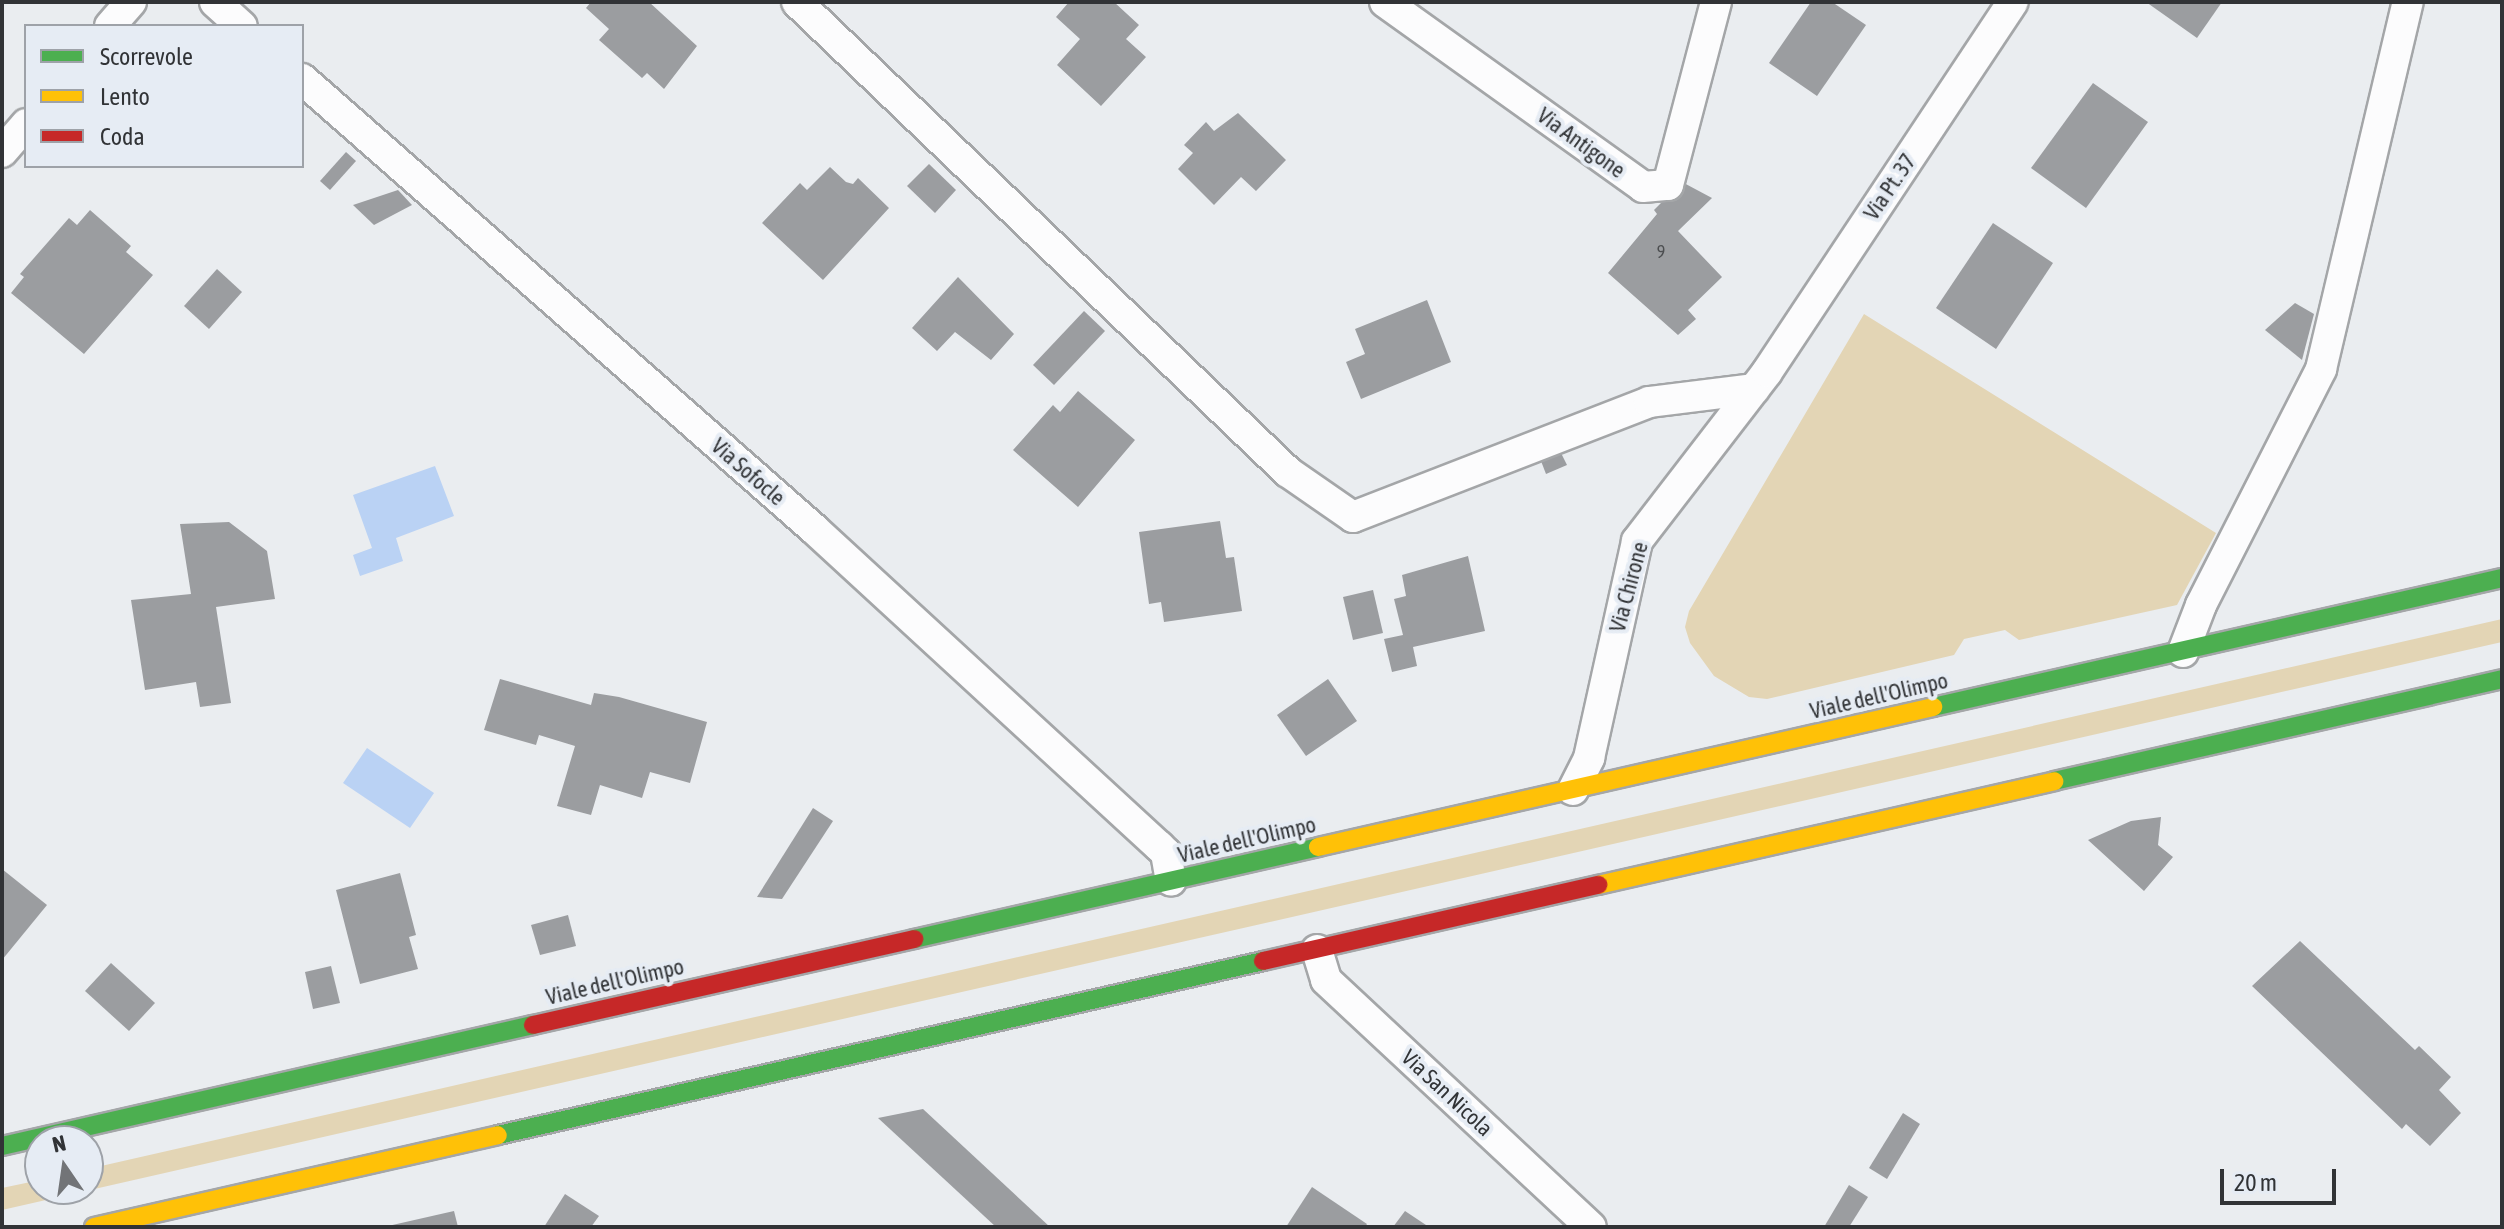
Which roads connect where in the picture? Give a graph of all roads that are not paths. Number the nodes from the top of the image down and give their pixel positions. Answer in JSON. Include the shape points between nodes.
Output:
{"nodes":[{"id":1,"x":131,"y":2,"type":"edge"},
{"id":2,"x":215,"y":2,"type":"edge"},
{"id":3,"x":797,"y":2,"type":"edge"},
{"id":4,"x":1385,"y":2,"type":"edge"},
{"id":5,"x":1716,"y":2,"type":"edge"},
{"id":6,"x":2013,"y":2,"type":"edge"},
{"id":7,"x":2408,"y":2,"type":"edge"},
{"id":8,"x":112,"y":24,"type":"edge"},
{"id":9,"x":240,"y":24,"type":"edge"},
{"id":10,"x":304,"y":81,"type":"edge"},
{"id":11,"x":24,"y":126,"type":"edge"},
{"id":12,"x":2,"y":152,"type":"edge"},
{"id":13,"x":1761,"y":380,"type":"junction"},
{"id":14,"x":2502,"y":578,"type":"edge"},
{"id":15,"x":2183,"y":652,"type":"junction"},
{"id":16,"x":2502,"y":679,"type":"edge"},
{"id":17,"x":1573,"y":790,"type":"junction"},
{"id":18,"x":1171,"y":881,"type":"junction"},
{"id":19,"x":1317,"y":950,"type":"junction"},
{"id":20,"x":2,"y":1146,"type":"edge"},
{"id":21,"x":94,"y":1227,"type":"edge"},
{"id":22,"x":1591,"y":1227,"type":"edge"}],
"edges":[{"from":1,"to":8,"type":"street"},
{"from":2,"to":9,"type":"street"},
{"from":3,"to":13,"type":"street","via":[[1288,472],[1353,517],[1649,402]]},
{"from":4,"to":5,"type":"street","name":"Via Antigone","via":[[1643,187],[1668,185]]},
{"from":6,"to":13,"type":"street","name":"Via Pt. 37"},
{"from":7,"to":15,"type":"street","via":[[2321,369],[2201,605]]},
{"from":10,"to":18,"type":"street","name":"Via Sofocle","via":[[814,529],[1159,846],[1166,853]]},
{"from":11,"to":12,"type":"street"},
{"from":13,"to":17,"type":"street","name":"Via Chirone","via":[[1637,541],[1589,758]]},
{"from":14,"to":15,"type":"street","name":"Viale dell'Olimpo"},
{"from":15,"to":17,"type":"street","name":"Viale dell'Olimpo"},
{"from":16,"to":19,"type":"street"},
{"from":17,"to":18,"type":"street","name":"Viale dell'Olimpo"},
{"from":18,"to":20,"type":"street","name":"Viale dell'Olimpo"},
{"from":19,"to":21,"type":"street"},
{"from":19,"to":22,"type":"street","name":"Via San Nicola","via":[[1326,980]]}]}
